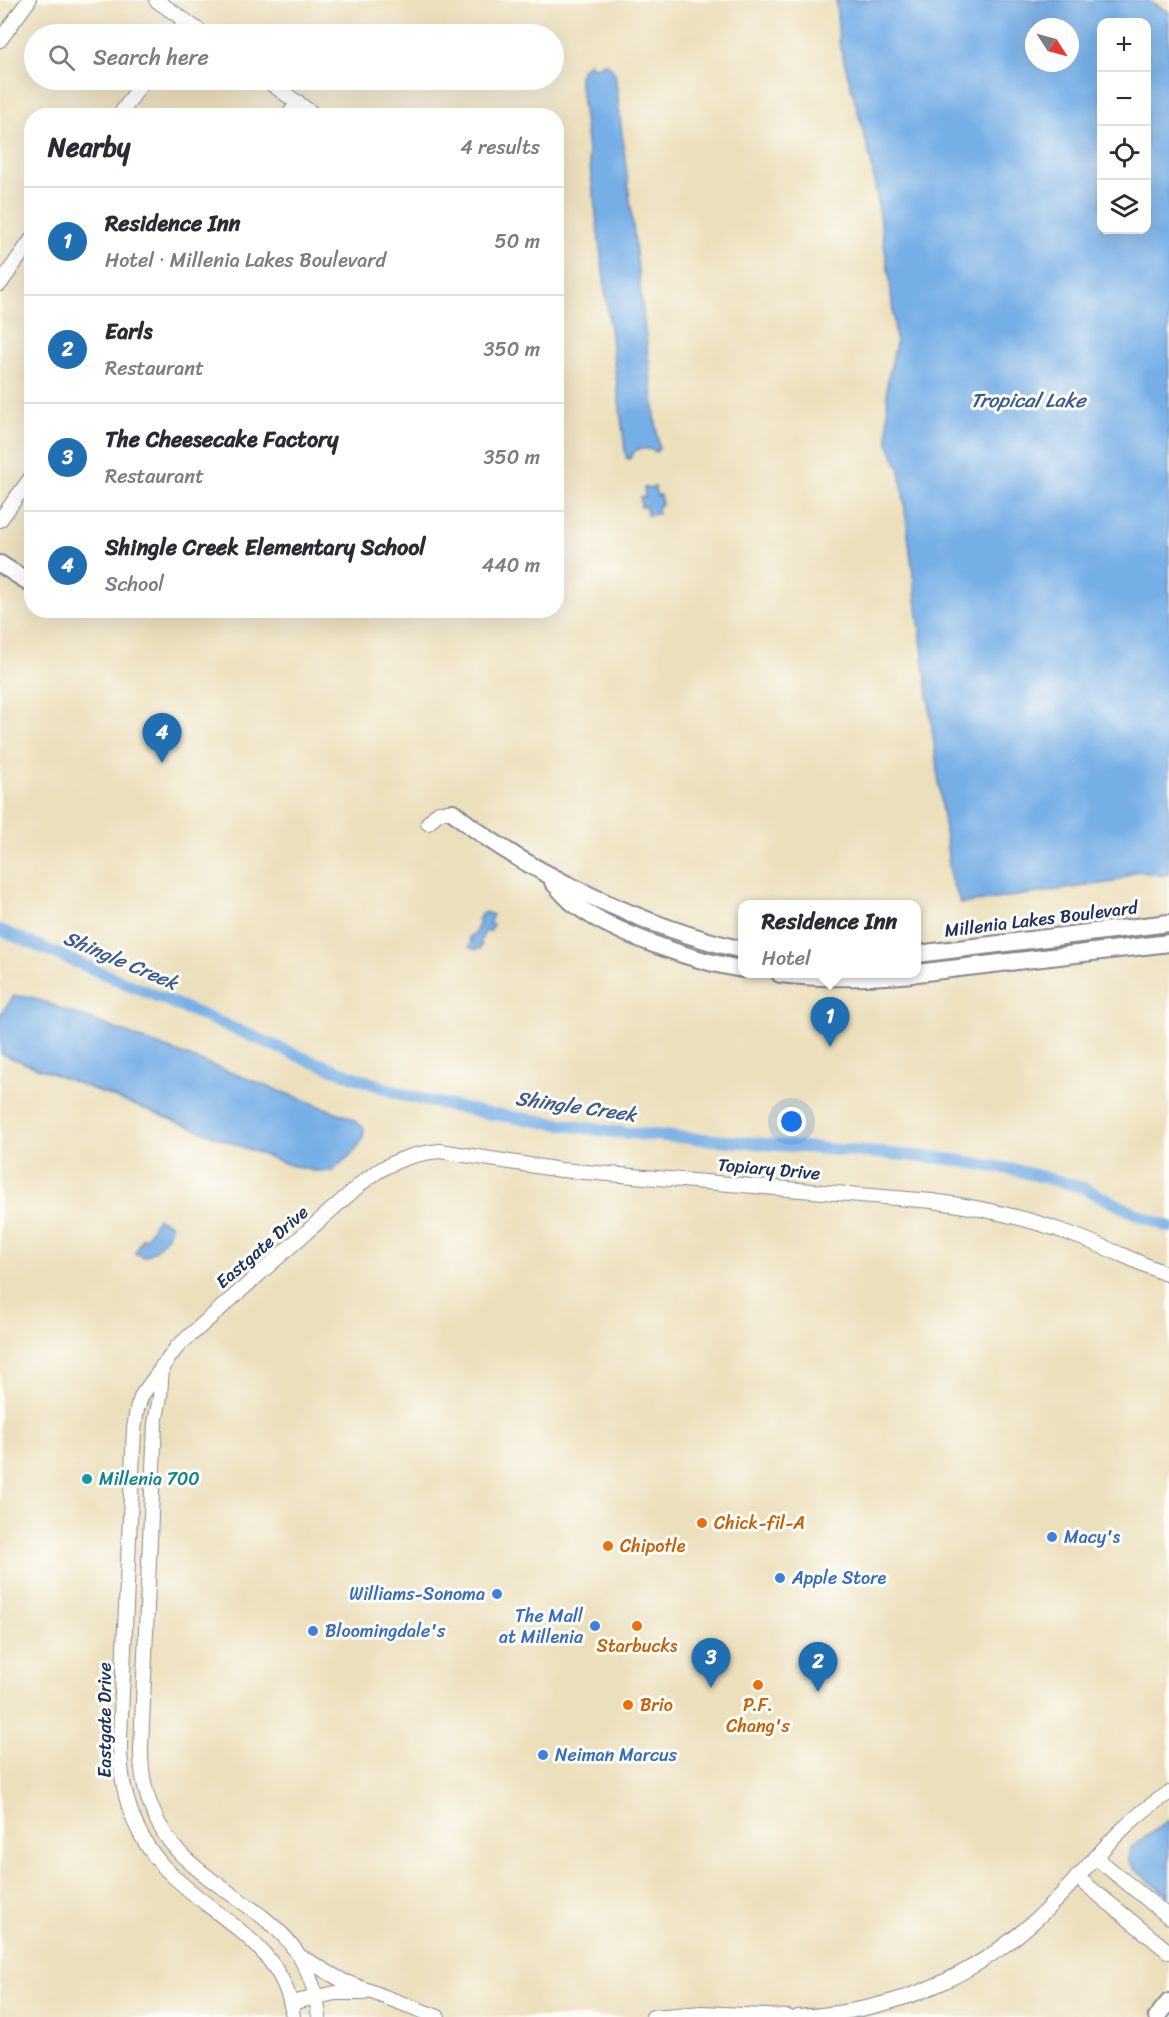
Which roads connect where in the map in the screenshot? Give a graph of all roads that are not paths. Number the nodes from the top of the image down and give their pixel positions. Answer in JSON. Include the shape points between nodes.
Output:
{"nodes":[{"id":1,"x":29,"y":0,"type":"edge"},
{"id":2,"x":156,"y":0,"type":"edge"},
{"id":3,"x":186,"y":21,"type":"junction"},
{"id":4,"x":184,"y":24,"type":"edge"},
{"id":5,"x":190,"y":24,"type":"edge"},
{"id":6,"x":0,"y":40,"type":"edge"},
{"id":7,"x":137,"y":90,"type":"edge"},
{"id":8,"x":280,"y":90,"type":"edge"},
{"id":9,"x":297,"y":102,"type":"junction"},
{"id":10,"x":125,"y":108,"type":"edge"},
{"id":11,"x":293,"y":108,"type":"edge"},
{"id":12,"x":305,"y":108,"type":"edge"},
{"id":13,"x":24,"y":250,"type":"edge"},
{"id":14,"x":0,"y":284,"type":"edge"},
{"id":15,"x":24,"y":487,"type":"edge"},
{"id":16,"x":0,"y":520,"type":"edge"},
{"id":17,"x":0,"y":564,"type":"edge"},
{"id":18,"x":24,"y":579,"type":"edge"},
{"id":19,"x":453,"y":812,"type":"joint"},
{"id":20,"x":428,"y":823,"type":"dead end"},
{"id":21,"x":546,"y":875,"type":"junction"},
{"id":22,"x":1169,"y":923,"type":"edge"},
{"id":23,"x":1169,"y":942,"type":"edge"},
{"id":24,"x":738,"y":949,"type":"edge"},
{"id":25,"x":921,"y":954,"type":"edge"},
{"id":26,"x":738,"y":968,"type":"edge"},
{"id":27,"x":921,"y":972,"type":"edge"},
{"id":28,"x":363,"y":1182,"type":"joint"},
{"id":29,"x":1169,"y":1275,"type":"edge"},
{"id":30,"x":162,"y":1366,"type":"junction"},
{"id":31,"x":1169,"y":1793,"type":"edge"},
{"id":32,"x":1095,"y":1857,"type":"junction"},
{"id":33,"x":1077,"y":1877,"type":"junction"},
{"id":34,"x":1169,"y":1917,"type":"edge"},
{"id":35,"x":1169,"y":1952,"type":"edge"},
{"id":36,"x":300,"y":1956,"type":"junction"},
{"id":37,"x":317,"y":1997,"type":"junction"},
{"id":38,"x":381,"y":1997,"type":"junction"},
{"id":39,"x":1169,"y":2002,"type":"edge"},
{"id":40,"x":292,"y":2010,"type":"edge"},
{"id":41,"x":675,"y":2016,"type":"edge"},
{"id":42,"x":319,"y":2017,"type":"edge"},
{"id":43,"x":438,"y":2017,"type":"edge"},
{"id":44,"x":652,"y":2017,"type":"edge"},
{"id":45,"x":788,"y":2017,"type":"edge"},
{"id":46,"x":798,"y":2017,"type":"edge"},
{"id":47,"x":1157,"y":2017,"type":"edge"}],
"edges":[{"from":1,"to":6,"type":"street"},
{"from":2,"to":3,"type":"street"},
{"from":3,"to":4,"type":"street"},
{"from":3,"to":5,"type":"street"},
{"from":7,"to":10,"type":"street"},
{"from":8,"to":9,"type":"street"},
{"from":9,"to":11,"type":"street"},
{"from":9,"to":12,"type":"street"},
{"from":13,"to":14,"type":"street"},
{"from":15,"to":16,"type":"street"},
{"from":17,"to":18,"type":"street"},
{"from":19,"to":20,"type":"street","via":[[439,812]]},
{"from":19,"to":21,"type":"street","via":[[475,831]]},
{"from":21,"to":24,"type":"street","via":[[684,935]]},
{"from":21,"to":26,"type":"street","via":[[571,901],[595,917],[690,957]]},
{"from":22,"to":25,"type":"street","name":"Millenia Lakes Boulevard"},
{"from":23,"to":27,"type":"street"},
{"from":28,"to":29,"type":"street","name":"Topiary Drive","via":[[400,1159],[440,1151],[561,1170],[932,1201],[1047,1226]]},
{"from":28,"to":30,"type":"street","name":"Eastgate Drive","via":[[177,1347]]},
{"from":30,"to":36,"type":"street","name":"Eastgate Drive","via":[[142,1726],[144,1786],[165,1834],[184,1858],[270,1922]]},
{"from":30,"to":40,"type":"street","name":"Eastgate Drive","via":[[142,1395],[134,1429],[121,1779],[130,1813],[150,1850],[177,1879],[258,1946],[272,1963]]},
{"from":31,"to":32,"type":"street"},
{"from":32,"to":33,"type":"street"},
{"from":32,"to":34,"type":"street"},
{"from":33,"to":35,"type":"street"},
{"from":33,"to":46,"type":"street","via":[[1014,1940],[943,1983],[872,2007]]},
{"from":36,"to":37,"type":"street","name":"Eastgate Drive"},
{"from":36,"to":38,"type":"street"},
{"from":37,"to":38,"type":"street","via":[[362,1993]]},
{"from":37,"to":40,"type":"street"},
{"from":37,"to":42,"type":"street","name":"Eastgate Drive"},
{"from":38,"to":43,"type":"street"},
{"from":39,"to":47,"type":"street"},
{"from":41,"to":44,"type":"street"},
{"from":41,"to":45,"type":"street","via":[[702,2013]]}]}
